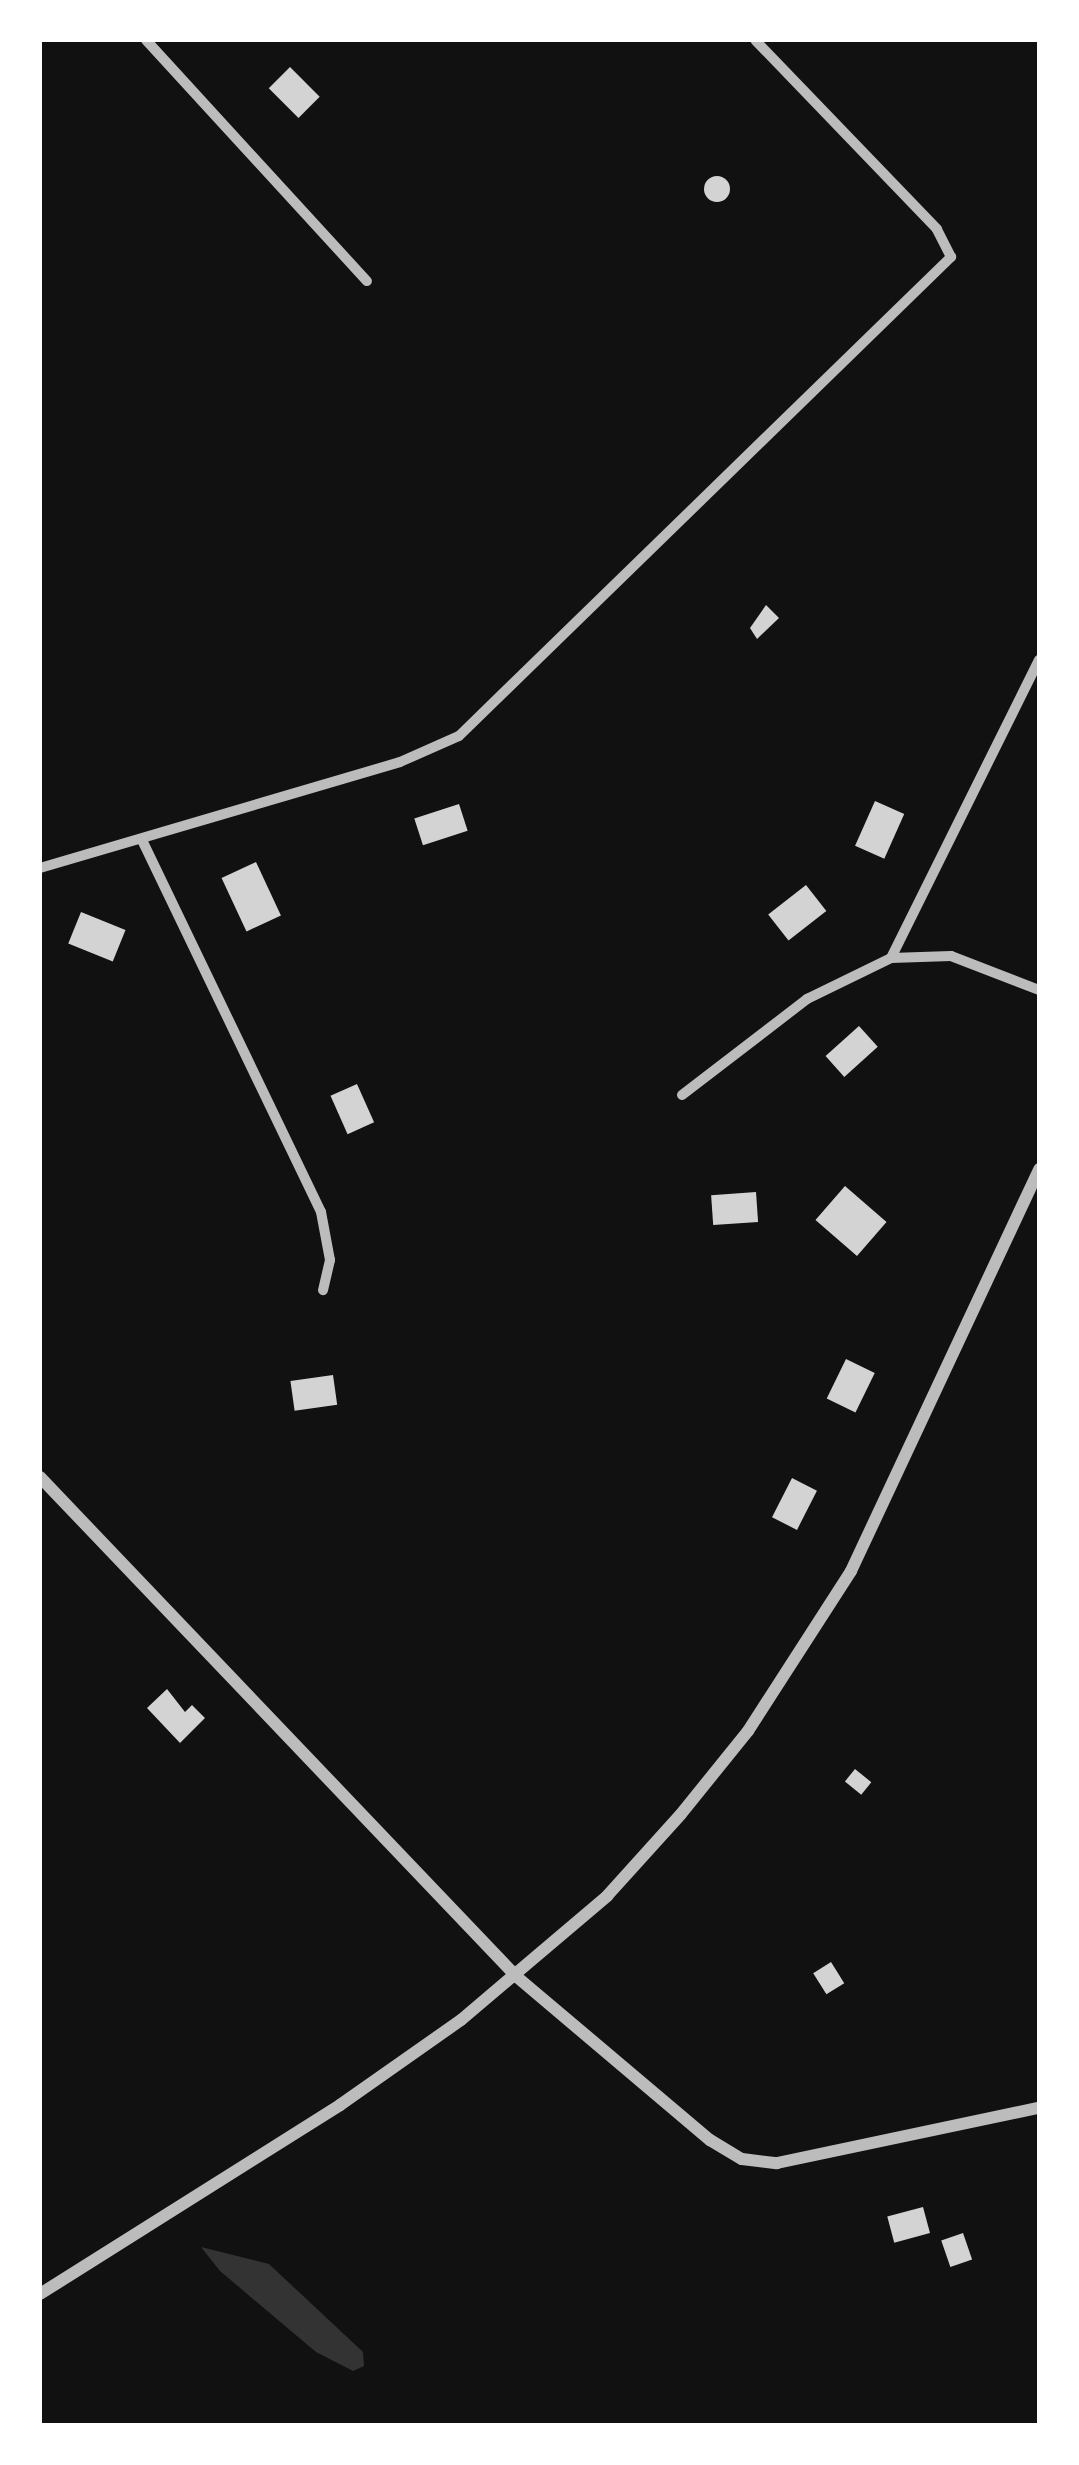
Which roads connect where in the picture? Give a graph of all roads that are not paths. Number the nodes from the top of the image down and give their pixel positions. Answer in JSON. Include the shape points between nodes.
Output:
{"nodes":[{"id":1,"x":146,"y":40,"type":"edge"},
{"id":2,"x":755,"y":40,"type":"edge"},
{"id":3,"x":367,"y":281,"type":"dead end"},
{"id":4,"x":1039,"y":660,"type":"edge"},
{"id":5,"x":142,"y":840,"type":"junction"},
{"id":6,"x":40,"y":868,"type":"edge"},
{"id":7,"x":891,"y":958,"type":"junction"},
{"id":8,"x":1039,"y":990,"type":"edge"},
{"id":9,"x":682,"y":1095,"type":"dead end"},
{"id":10,"x":1039,"y":1169,"type":"edge"},
{"id":11,"x":323,"y":1290,"type":"dead end"},
{"id":12,"x":40,"y":1478,"type":"edge"},
{"id":13,"x":517,"y":1977,"type":"junction"},
{"id":14,"x":1039,"y":2108,"type":"edge"},
{"id":15,"x":40,"y":2294,"type":"edge"}],
"edges":[{"from":1,"to":3,"type":"street"},
{"from":2,"to":5,"type":"street","via":[[937,230],[951,257],[460,736],[400,762]]},
{"from":4,"to":7,"type":"street"},
{"from":5,"to":6,"type":"street"},
{"from":5,"to":11,"type":"street","via":[[321,1212],[330,1260]]},
{"from":7,"to":8,"type":"street","via":[[950,956]]},
{"from":7,"to":9,"type":"street","via":[[807,999]]},
{"from":10,"to":13,"type":"street","via":[[850,1570],[802,1652],[682,1814],[607,1896]]},
{"from":12,"to":13,"type":"street"},
{"from":13,"to":14,"type":"street","via":[[742,2159],[816,2157]]},
{"from":13,"to":15,"type":"street","via":[[340,2105]]}]}
